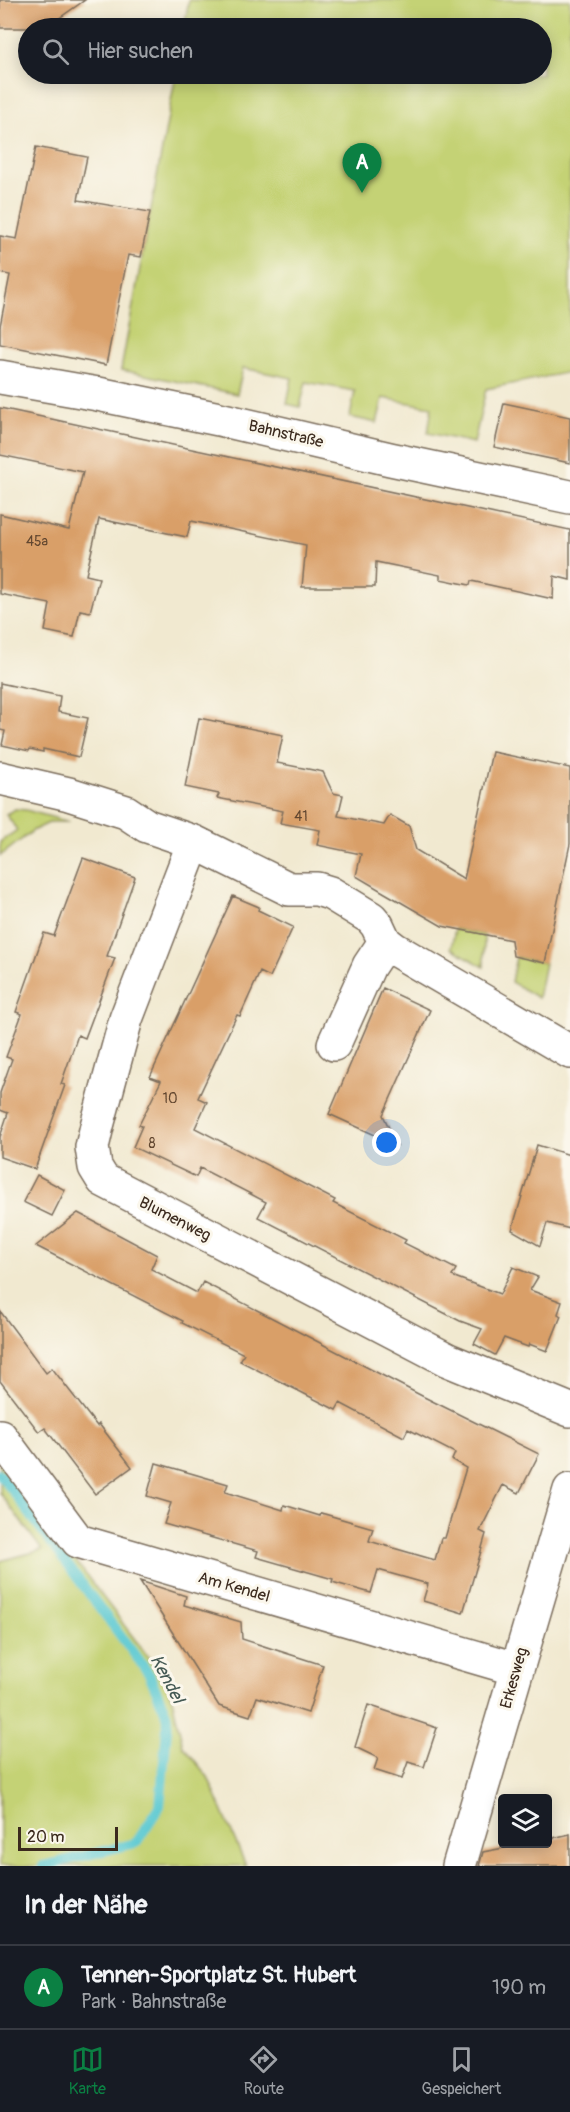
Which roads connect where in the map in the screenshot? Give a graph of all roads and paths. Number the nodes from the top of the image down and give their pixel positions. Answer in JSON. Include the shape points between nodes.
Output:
{"nodes":[{"id":1,"x":0,"y":377,"type":"edge"},
{"id":2,"x":570,"y":497,"type":"edge"},
{"id":3,"x":0,"y":778,"type":"edge"},
{"id":4,"x":194,"y":842,"type":"junction"},
{"id":5,"x":385,"y":942,"type":"junction"},
{"id":6,"x":334,"y":1044,"type":"dead end"},
{"id":7,"x":570,"y":1052,"type":"edge"},
{"id":8,"x":570,"y":1410,"type":"edge"},
{"id":9,"x":0,"y":1436,"type":"edge"},
{"id":10,"x":570,"y":1490,"type":"edge"},
{"id":11,"x":516,"y":1669,"type":"junction"},
{"id":12,"x":459,"y":1866,"type":"edge"}],
"edges":[{"from":1,"to":2,"type":"street","name":"Bahnstraße","via":[[208,416]]},
{"from":3,"to":4,"type":"street","via":[[126,812],[147,825]]},
{"from":4,"to":5,"type":"street","via":[[289,889],[330,893],[371,918]]},
{"from":4,"to":8,"type":"street","name":"Blumenweg","via":[[126,1019],[92,1147],[94,1167],[103,1180],[448,1360]]},
{"from":5,"to":6,"type":"street","via":[[369,966]]},
{"from":5,"to":7,"type":"street"},
{"from":9,"to":11,"type":"street","name":"Am Kendel","via":[[78,1541]]},
{"from":10,"to":11,"type":"street","name":"Erkesweg"},
{"from":11,"to":12,"type":"street","name":"Erkesweg"}]}
